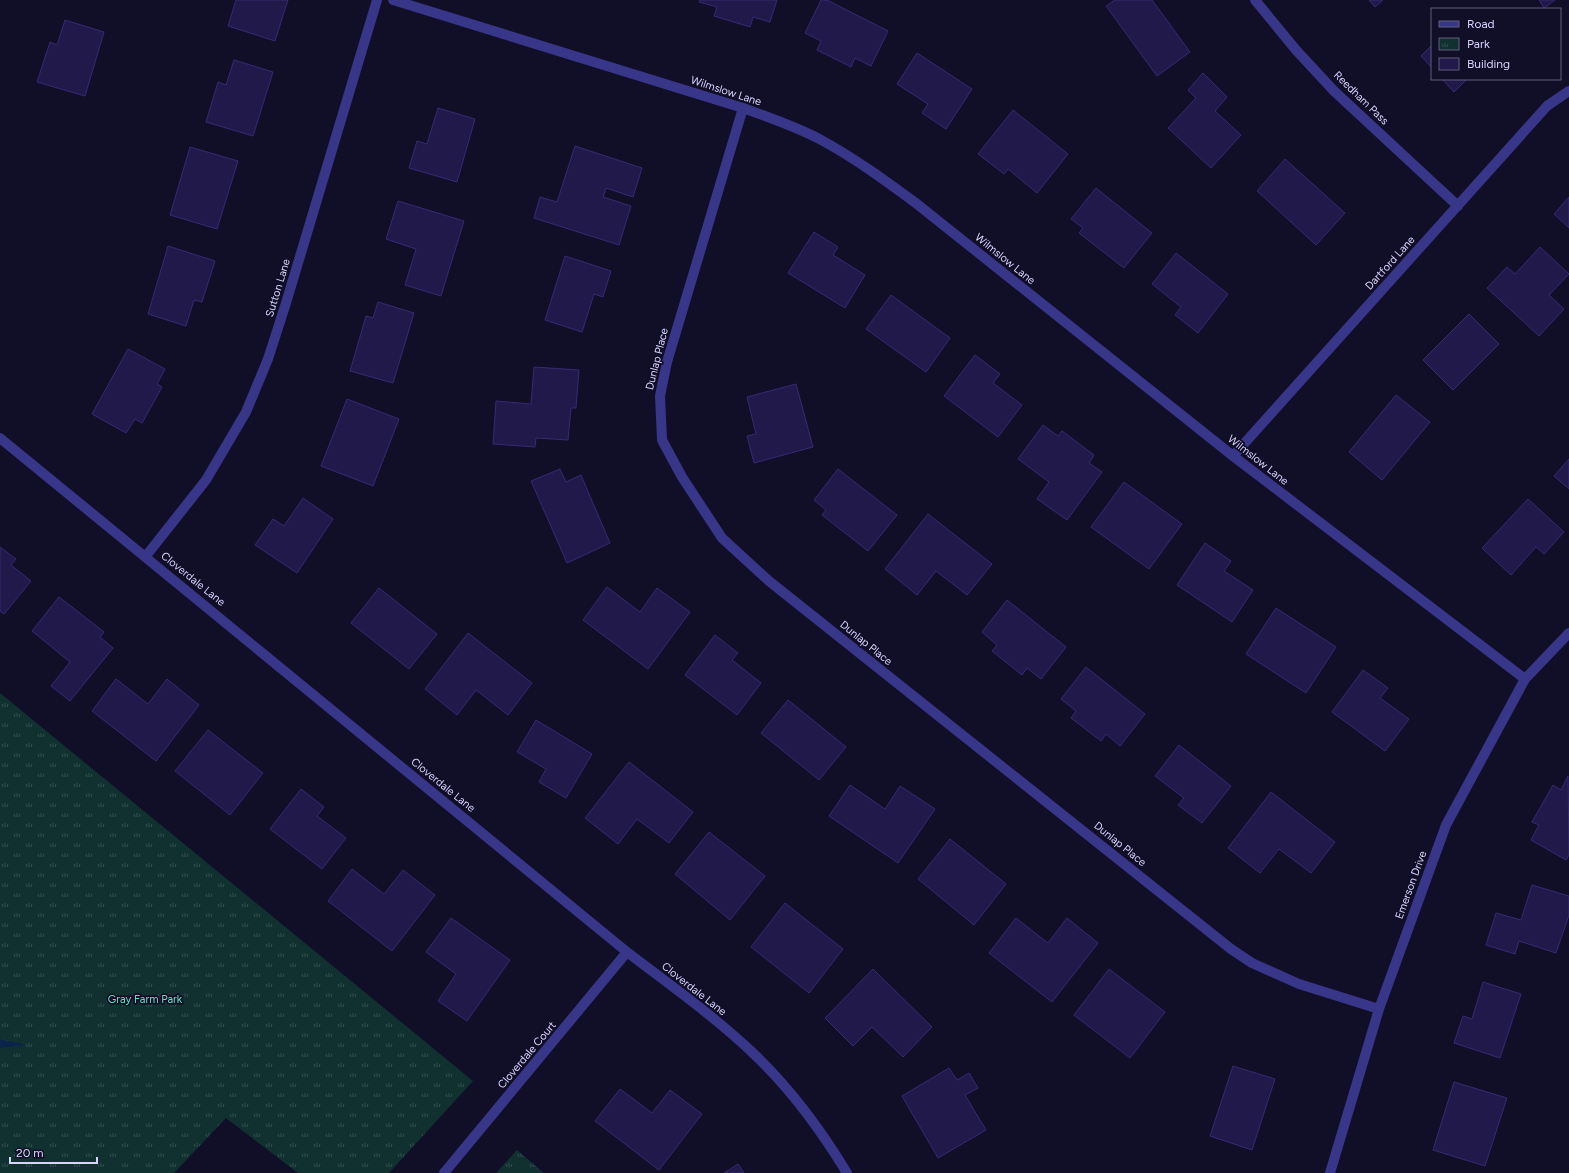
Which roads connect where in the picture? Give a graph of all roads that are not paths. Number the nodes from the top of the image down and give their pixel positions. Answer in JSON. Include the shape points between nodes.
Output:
{"nodes":[{"id":1,"x":377,"y":0,"type":"edge"},
{"id":2,"x":393,"y":0,"type":"edge"},
{"id":3,"x":1255,"y":0,"type":"edge"},
{"id":4,"x":1569,"y":91,"type":"edge"},
{"id":5,"x":743,"y":108,"type":"junction"},
{"id":6,"x":1458,"y":206,"type":"junction"},
{"id":7,"x":0,"y":438,"type":"edge"},
{"id":8,"x":1233,"y":456,"type":"junction"},
{"id":9,"x":146,"y":556,"type":"junction"},
{"id":10,"x":1569,"y":633,"type":"edge"},
{"id":11,"x":1525,"y":679,"type":"junction"},
{"id":12,"x":628,"y":952,"type":"junction"},
{"id":13,"x":1379,"y":1009,"type":"junction"},
{"id":14,"x":444,"y":1173,"type":"edge"},
{"id":15,"x":847,"y":1173,"type":"edge"},
{"id":16,"x":1330,"y":1173,"type":"edge"}],
"edges":[{"from":1,"to":9,"type":"street","name":"Sutton Lane","via":[[286,303],[268,359],[246,412],[206,480]]},
{"from":2,"to":5,"type":"street","name":"Wilmslow Lane"},
{"from":3,"to":6,"type":"street","name":"Reedham Pass","via":[[1334,91]]},
{"from":4,"to":6,"type":"street","name":"Dartford Lane","via":[[1547,106]]},
{"from":5,"to":8,"type":"street","name":"Wilmslow Lane","via":[[822,140],[869,169],[917,204]]},
{"from":5,"to":13,"type":"street","name":"Dunlap Place","via":[[667,362],[660,396],[662,440],[682,478],[722,538],[769,581],[1231,949],[1252,963],[1293,982]]},
{"from":6,"to":8,"type":"street","name":"Dartford Lane"},
{"from":7,"to":9,"type":"street","name":"Cloverdale Lane"},
{"from":8,"to":11,"type":"street","name":"Wilmslow Lane"},
{"from":9,"to":12,"type":"street","name":"Cloverdale Lane"},
{"from":10,"to":11,"type":"street","name":"Emerson Drive"},
{"from":11,"to":13,"type":"street","name":"Emerson Drive","via":[[1446,825]]},
{"from":12,"to":14,"type":"street","name":"Cloverdale Court"},
{"from":12,"to":15,"type":"street","name":"Cloverdale Lane","via":[[724,1027],[754,1054],[791,1094]]},
{"from":13,"to":16,"type":"street","name":"Emerson Drive"}]}
